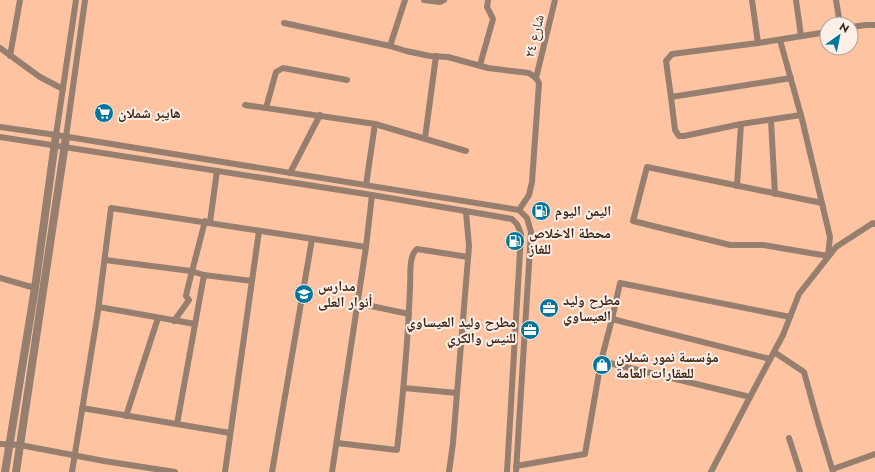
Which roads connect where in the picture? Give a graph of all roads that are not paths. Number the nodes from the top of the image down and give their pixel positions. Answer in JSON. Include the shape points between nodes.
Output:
{"nodes":[{"id":1,"x":20,"y":0,"type":"edge"},
{"id":2,"x":76,"y":0,"type":"edge"},
{"id":3,"x":85,"y":0,"type":"edge"},
{"id":4,"x":404,"y":0,"type":"edge"},
{"id":5,"x":424,"y":0,"type":"edge"},
{"id":6,"x":444,"y":0,"type":"edge"},
{"id":7,"x":488,"y":0,"type":"edge"},
{"id":8,"x":555,"y":0,"type":"edge"},
{"id":9,"x":752,"y":0,"type":"edge"},
{"id":10,"x":796,"y":0,"type":"edge"},
{"id":11,"x":836,"y":0,"type":"edge"},
{"id":12,"x":839,"y":16,"type":"edge"},
{"id":13,"x":284,"y":23,"type":"dead end"},
{"id":14,"x":859,"y":25,"type":"edge"},
{"id":15,"x":875,"y":25,"type":"edge"},
{"id":16,"x":819,"y":33,"type":"edge"},
{"id":17,"x":801,"y":36,"type":"junction"},
{"id":18,"x":780,"y":40,"type":"junction"},
{"id":19,"x":758,"y":43,"type":"junction"},
{"id":20,"x":390,"y":46,"type":"junction"},
{"id":21,"x":0,"y":48,"type":"edge"},
{"id":22,"x":10,"y":56,"type":"junction"},
{"id":23,"x":436,"y":56,"type":"junction"},
{"id":24,"x":480,"y":66,"type":"junction"},
{"id":25,"x":536,"y":78,"type":"junction"},
{"id":26,"x":791,"y":78,"type":"junction"},
{"id":27,"x":347,"y":80,"type":"dead end"},
{"id":28,"x":63,"y":90,"type":"junction"},
{"id":29,"x":671,"y":97,"type":"junction"},
{"id":30,"x":244,"y":105,"type":"dead end"},
{"id":31,"x":266,"y":108,"type":"junction"},
{"id":32,"x":320,"y":115,"type":"junction"},
{"id":33,"x":801,"y":116,"type":"junction"},
{"id":34,"x":771,"y":120,"type":"junction"},
{"id":35,"x":375,"y":124,"type":"junction"},
{"id":36,"x":742,"y":124,"type":"junction"},
{"id":37,"x":0,"y":128,"type":"edge"},
{"id":38,"x":56,"y":135,"type":"junction"},
{"id":39,"x":0,"y":137,"type":"edge"},
{"id":40,"x":66,"y":138,"type":"junction"},
{"id":41,"x":425,"y":138,"type":"junction"},
{"id":42,"x":54,"y":146,"type":"junction"},
{"id":43,"x":65,"y":147,"type":"junction"},
{"id":44,"x":466,"y":151,"type":"dead end"},
{"id":45,"x":217,"y":171,"type":"junction"},
{"id":46,"x":290,"y":173,"type":"junction"},
{"id":47,"x":366,"y":185,"type":"junction"},
{"id":48,"x":738,"y":186,"type":"junction"},
{"id":49,"x":775,"y":194,"type":"junction"},
{"id":50,"x":372,"y":195,"type":"junction"},
{"id":51,"x":822,"y":203,"type":"junction"},
{"id":52,"x":519,"y":210,"type":"junction"},
{"id":53,"x":466,"y":212,"type":"junction"},
{"id":54,"x":207,"y":222,"type":"junction"},
{"id":55,"x":874,"y":222,"type":"edge"},
{"id":56,"x":259,"y":231,"type":"junction"},
{"id":57,"x":312,"y":239,"type":"junction"},
{"id":58,"x":366,"y":247,"type":"junction"},
{"id":59,"x":828,"y":256,"type":"junction"},
{"id":60,"x":468,"y":257,"type":"junction"},
{"id":61,"x":105,"y":260,"type":"junction"},
{"id":62,"x":191,"y":271,"type":"junction"},
{"id":63,"x":204,"y":275,"type":"junction"},
{"id":64,"x":0,"y":278,"type":"edge"},
{"id":65,"x":252,"y":281,"type":"junction"},
{"id":66,"x":35,"y":288,"type":"junction"},
{"id":67,"x":357,"y":303,"type":"junction"},
{"id":68,"x":99,"y":307,"type":"junction"},
{"id":69,"x":409,"y":314,"type":"junction"},
{"id":70,"x":790,"y":317,"type":"junction"},
{"id":71,"x":158,"y":318,"type":"junction"},
{"id":72,"x":612,"y":319,"type":"junction"},
{"id":73,"x":174,"y":321,"type":"junction"},
{"id":74,"x":195,"y":324,"type":"junction"},
{"id":75,"x":774,"y":352,"type":"junction"},
{"id":76,"x":770,"y":359,"type":"junction"},
{"id":77,"x":601,"y":361,"type":"junction"},
{"id":78,"x":404,"y":388,"type":"junction"},
{"id":79,"x":457,"y":393,"type":"junction"},
{"id":80,"x":750,"y":397,"type":"junction"},
{"id":81,"x":82,"y":408,"type":"junction"},
{"id":82,"x":126,"y":416,"type":"junction"},
{"id":83,"x":177,"y":424,"type":"junction"},
{"id":84,"x":230,"y":433,"type":"junction"},
{"id":85,"x":790,"y":438,"type":"dead end"},
{"id":86,"x":4,"y":444,"type":"edge"},
{"id":87,"x":336,"y":444,"type":"junction"},
{"id":88,"x":20,"y":445,"type":"junction"},
{"id":89,"x":875,"y":454,"type":"edge"},
{"id":90,"x":74,"y":455,"type":"junction"},
{"id":91,"x":516,"y":469,"type":"edge"},
{"id":92,"x":833,"y":471,"type":"edge"},
{"id":93,"x":5,"y":472,"type":"edge"},
{"id":94,"x":16,"y":472,"type":"edge"},
{"id":95,"x":72,"y":472,"type":"edge"},
{"id":96,"x":175,"y":472,"type":"edge"},
{"id":97,"x":225,"y":472,"type":"edge"},
{"id":98,"x":272,"y":472,"type":"edge"},
{"id":99,"x":332,"y":472,"type":"edge"},
{"id":100,"x":449,"y":472,"type":"edge"},
{"id":101,"x":507,"y":472,"type":"edge"},
{"id":102,"x":711,"y":472,"type":"edge"},
{"id":103,"x":800,"y":472,"type":"edge"}],
"edges":[{"from":1,"to":22,"type":"street"},
{"from":2,"to":28,"type":"street"},
{"from":3,"to":40,"type":"street"},
{"from":4,"to":20,"type":"street"},
{"from":5,"to":6,"type":"street"},
{"from":7,"to":24,"type":"street","via":[[487,7],[493,19]]},
{"from":8,"to":25,"type":"street","name":"شارع ٢٤"},
{"from":9,"to":19,"type":"street"},
{"from":10,"to":17,"type":"street"},
{"from":11,"to":12,"type":"street"},
{"from":13,"to":20,"type":"street"},
{"from":14,"to":15,"type":"street"},
{"from":16,"to":17,"type":"street"},
{"from":17,"to":18,"type":"street"},
{"from":18,"to":19,"type":"street"},
{"from":18,"to":26,"type":"street"},
{"from":19,"to":29,"type":"street","via":[[672,54],[666,61]]},
{"from":20,"to":23,"type":"street"},
{"from":21,"to":22,"type":"street"},
{"from":22,"to":28,"type":"street"},
{"from":23,"to":24,"type":"street"},
{"from":23,"to":41,"type":"street"},
{"from":24,"to":25,"type":"street","via":[[529,73]]},
{"from":25,"to":52,"type":"street","name":"شارع ٢٤","via":[[539,83],[532,182]]},
{"from":26,"to":29,"type":"street"},
{"from":26,"to":33,"type":"street"},
{"from":27,"to":31,"type":"street","via":[[282,68],[276,72]]},
{"from":28,"to":38,"type":"street"},
{"from":29,"to":36,"type":"street","via":[[674,130],[679,136]]},
{"from":30,"to":31,"type":"street"},
{"from":31,"to":32,"type":"street"},
{"from":32,"to":35,"type":"street"},
{"from":32,"to":46,"type":"street"},
{"from":33,"to":34,"type":"street"},
{"from":33,"to":51,"type":"street"},
{"from":34,"to":36,"type":"street"},
{"from":34,"to":49,"type":"street"},
{"from":35,"to":41,"type":"street"},
{"from":35,"to":47,"type":"street"},
{"from":36,"to":48,"type":"street"},
{"from":37,"to":38,"type":"street"},
{"from":38,"to":40,"type":"street"},
{"from":38,"to":42,"type":"street"},
{"from":39,"to":42,"type":"street"},
{"from":40,"to":43,"type":"street"},
{"from":40,"to":46,"type":"street"},
{"from":41,"to":44,"type":"street"},
{"from":42,"to":43,"type":"street"},
{"from":42,"to":66,"type":"street"},
{"from":43,"to":45,"type":"street"},
{"from":43,"to":88,"type":"street"},
{"from":45,"to":50,"type":"street"},
{"from":45,"to":54,"type":"street"},
{"from":46,"to":47,"type":"street"},
{"from":47,"to":52,"type":"street"},
{"from":48,"to":49,"type":"street"},
{"from":48,"to":59,"type":"street","via":[[647,167],[633,221],[730,245],[763,245]]},
{"from":49,"to":51,"type":"street"},
{"from":50,"to":53,"type":"street"},
{"from":50,"to":58,"type":"street"},
{"from":51,"to":59,"type":"street","via":[[830,237]]},
{"from":52,"to":91,"type":"street","via":[[527,218],[531,232]]},
{"from":53,"to":60,"type":"street"},
{"from":53,"to":101,"type":"street","via":[[512,220],[517,224],[521,234]]},
{"from":54,"to":56,"type":"street"},
{"from":54,"to":61,"type":"street","via":[[111,208]]},
{"from":54,"to":62,"type":"street"},
{"from":55,"to":59,"type":"street","via":[[836,246]]},
{"from":56,"to":57,"type":"street"},
{"from":56,"to":65,"type":"street"},
{"from":57,"to":58,"type":"street"},
{"from":57,"to":98,"type":"street"},
{"from":58,"to":67,"type":"street"},
{"from":59,"to":70,"type":"street","via":[[799,294]]},
{"from":60,"to":69,"type":"street","via":[[417,249],[412,260]]},
{"from":60,"to":79,"type":"street"},
{"from":61,"to":62,"type":"street"},
{"from":61,"to":68,"type":"street"},
{"from":62,"to":63,"type":"street"},
{"from":62,"to":73,"type":"street","via":[[186,296],[189,300]]},
{"from":63,"to":65,"type":"street"},
{"from":63,"to":74,"type":"street"},
{"from":64,"to":66,"type":"street"},
{"from":65,"to":84,"type":"street"},
{"from":66,"to":86,"type":"street"},
{"from":67,"to":69,"type":"street"},
{"from":67,"to":87,"type":"street"},
{"from":68,"to":71,"type":"street"},
{"from":68,"to":81,"type":"street"},
{"from":69,"to":78,"type":"street"},
{"from":70,"to":72,"type":"street","via":[[620,283]]},
{"from":70,"to":75,"type":"street"},
{"from":71,"to":73,"type":"street"},
{"from":71,"to":82,"type":"street"},
{"from":72,"to":76,"type":"street"},
{"from":72,"to":77,"type":"street"},
{"from":73,"to":74,"type":"street"},
{"from":74,"to":83,"type":"street"},
{"from":75,"to":76,"type":"street"},
{"from":75,"to":92,"type":"street","via":[[804,372]]},
{"from":76,"to":80,"type":"street"},
{"from":77,"to":80,"type":"street"},
{"from":77,"to":91,"type":"street","via":[[585,454]]},
{"from":78,"to":79,"type":"street"},
{"from":78,"to":87,"type":"street","via":[[397,450]]},
{"from":79,"to":100,"type":"street"},
{"from":80,"to":102,"type":"street"},
{"from":81,"to":82,"type":"street"},
{"from":81,"to":90,"type":"street"},
{"from":82,"to":83,"type":"street"},
{"from":83,"to":84,"type":"street"},
{"from":84,"to":97,"type":"street"},
{"from":85,"to":103,"type":"street"},
{"from":86,"to":88,"type":"street"},
{"from":86,"to":93,"type":"street"},
{"from":87,"to":99,"type":"street"},
{"from":88,"to":90,"type":"street"},
{"from":88,"to":94,"type":"street"},
{"from":89,"to":92,"type":"street"},
{"from":90,"to":95,"type":"street"},
{"from":90,"to":96,"type":"street"}]}
